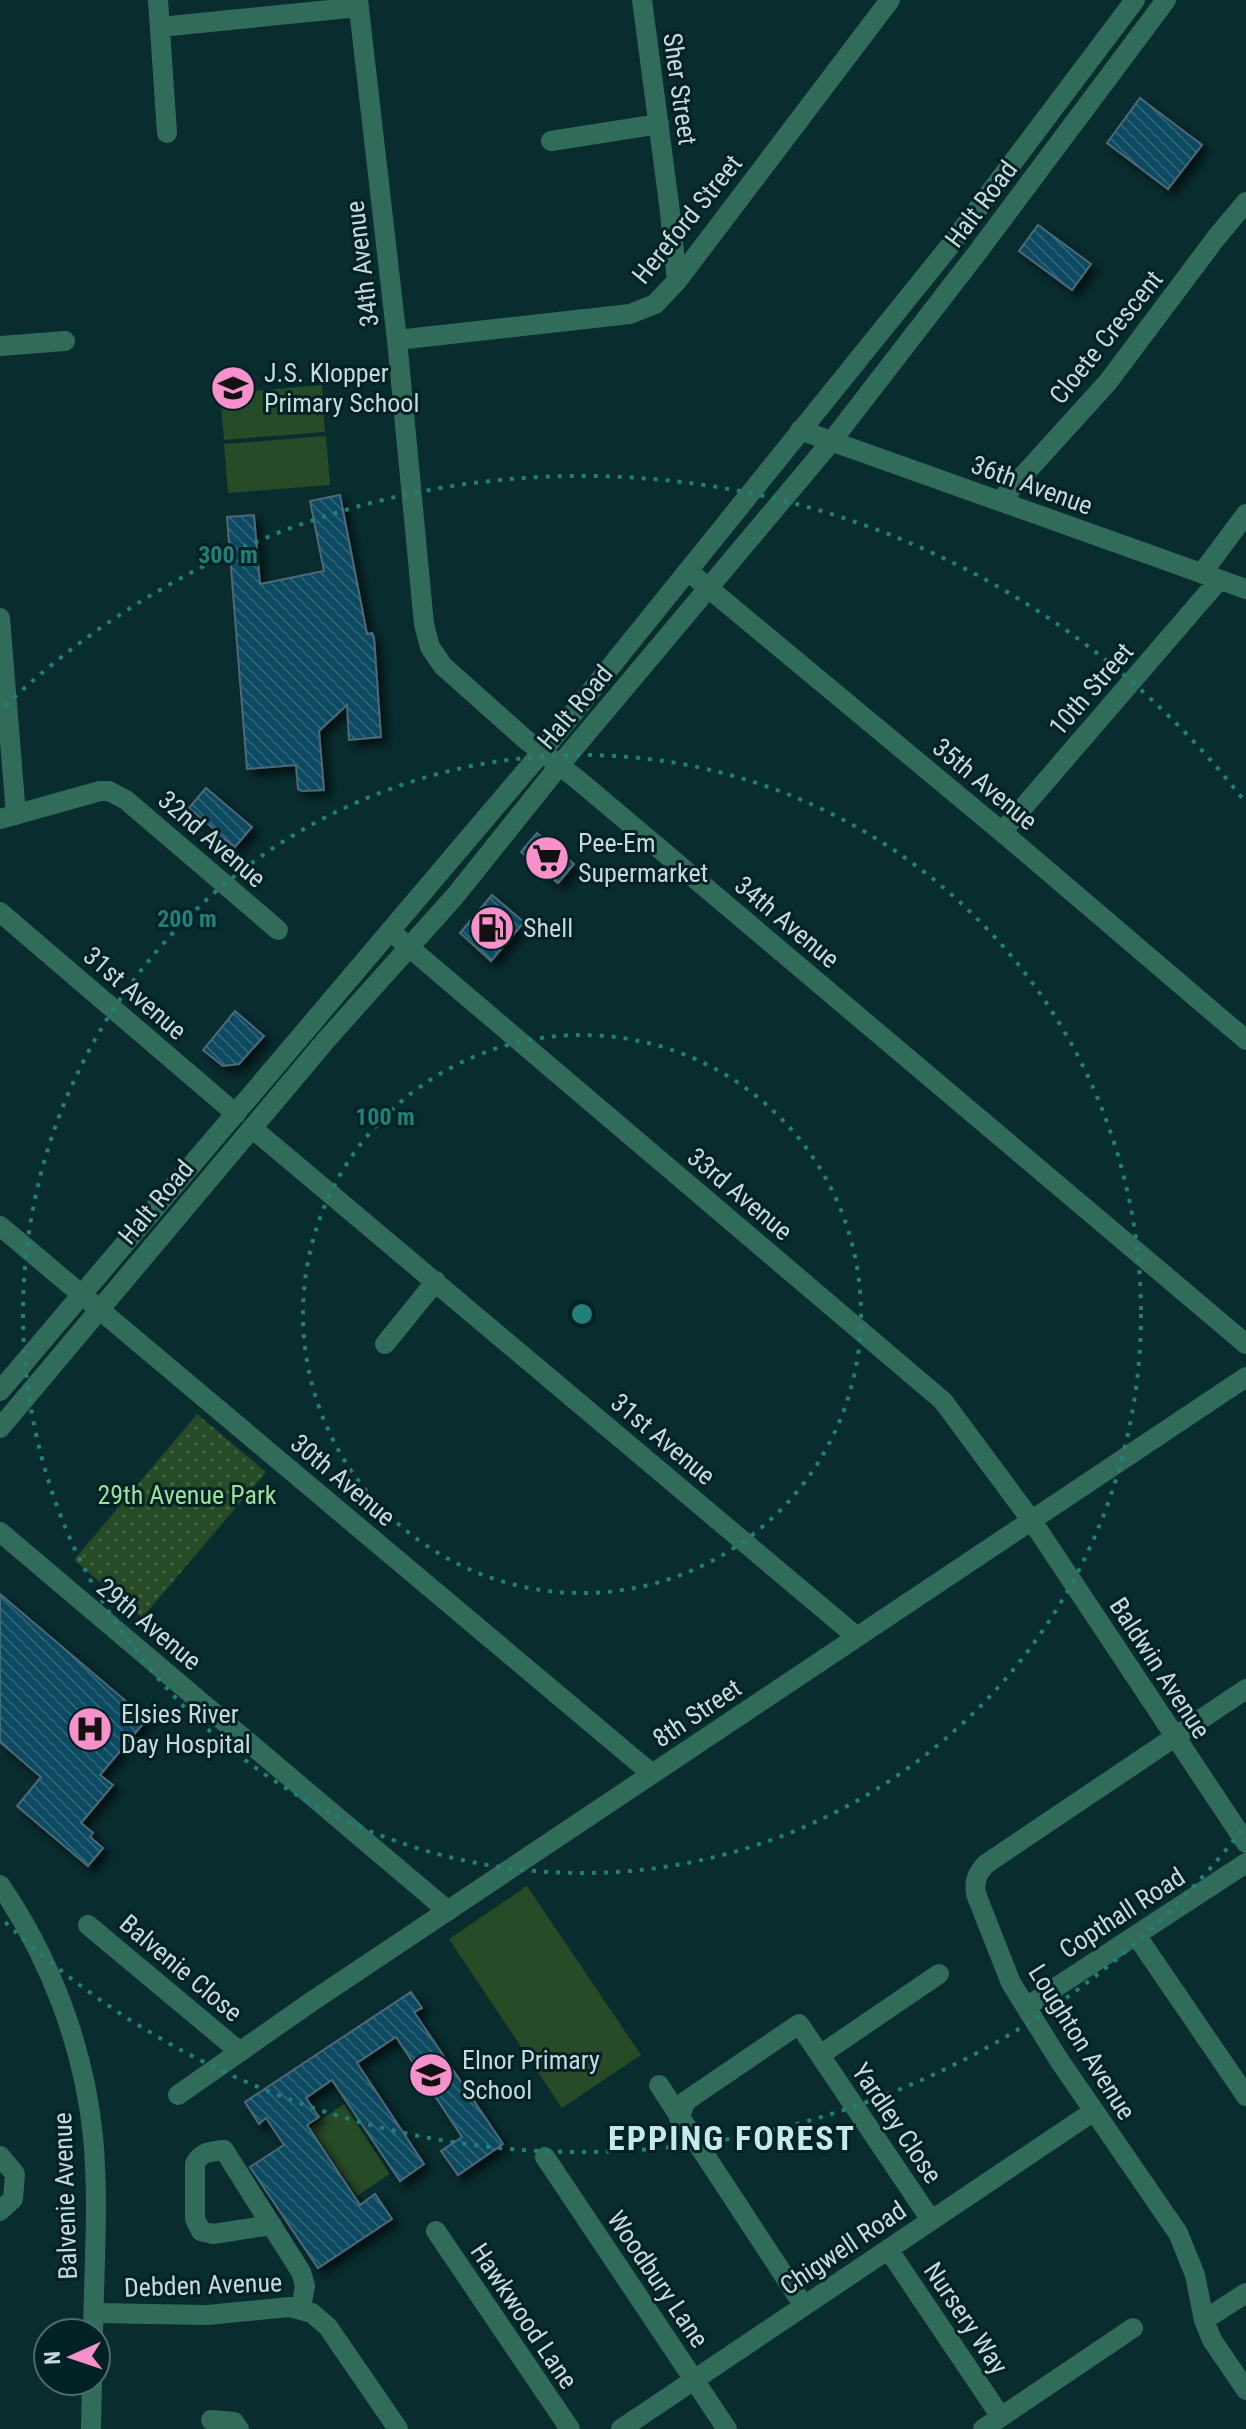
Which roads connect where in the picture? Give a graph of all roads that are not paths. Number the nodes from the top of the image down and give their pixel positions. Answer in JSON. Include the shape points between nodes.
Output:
{"nodes":[{"id":1,"x":158,"y":0,"type":"edge"},
{"id":2,"x":642,"y":0,"type":"edge"},
{"id":3,"x":890,"y":0,"type":"edge"},
{"id":4,"x":1135,"y":0,"type":"edge"},
{"id":5,"x":1166,"y":0,"type":"edge"},
{"id":6,"x":358,"y":3,"type":"edge"},
{"id":7,"x":160,"y":27,"type":"junction"},
{"id":8,"x":659,"y":124,"type":"junction"},
{"id":9,"x":167,"y":133,"type":"dead end"},
{"id":10,"x":551,"y":141,"type":"dead end"},
{"id":11,"x":1246,"y":202,"type":"edge"},
{"id":12,"x":677,"y":281,"type":"junction"},
{"id":13,"x":397,"y":340,"type":"junction"},
{"id":14,"x":65,"y":341,"type":"dead end"},
{"id":15,"x":0,"y":346,"type":"edge"},
{"id":16,"x":800,"y":430,"type":"junction"},
{"id":17,"x":831,"y":442,"type":"junction"},
{"id":18,"x":1000,"y":501,"type":"junction"},
{"id":19,"x":1246,"y":514,"type":"edge"},
{"id":20,"x":688,"y":571,"type":"junction"},
{"id":21,"x":1211,"y":576,"type":"junction"},
{"id":22,"x":710,"y":588,"type":"junction"},
{"id":23,"x":1246,"y":589,"type":"edge"},
{"id":24,"x":0,"y":618,"type":"edge"},
{"id":25,"x":541,"y":753,"type":"junction"},
{"id":26,"x":559,"y":766,"type":"junction"},
{"id":27,"x":8,"y":817,"type":"edge"},
{"id":28,"x":1002,"y":832,"type":"junction"},
{"id":29,"x":0,"y":912,"type":"edge"},
{"id":30,"x":278,"y":930,"type":"dead end"},
{"id":31,"x":390,"y":931,"type":"junction"},
{"id":32,"x":410,"y":949,"type":"junction"},
{"id":33,"x":1246,"y":1040,"type":"edge"},
{"id":34,"x":236,"y":1114,"type":"junction"},
{"id":35,"x":252,"y":1128,"type":"junction"},
{"id":36,"x":0,"y":1226,"type":"edge"},
{"id":37,"x":436,"y":1281,"type":"junction"},
{"id":38,"x":82,"y":1295,"type":"junction"},
{"id":39,"x":100,"y":1309,"type":"junction"},
{"id":40,"x":385,"y":1344,"type":"dead end"},
{"id":41,"x":1246,"y":1344,"type":"edge"},
{"id":42,"x":1246,"y":1377,"type":"edge"},
{"id":43,"x":0,"y":1391,"type":"edge"},
{"id":44,"x":0,"y":1428,"type":"edge"},
{"id":45,"x":1032,"y":1521,"type":"junction"},
{"id":46,"x":0,"y":1532,"type":"edge"},
{"id":47,"x":857,"y":1637,"type":"junction"},
{"id":48,"x":1246,"y":1689,"type":"edge"},
{"id":49,"x":1174,"y":1737,"type":"junction"},
{"id":50,"x":652,"y":1774,"type":"junction"},
{"id":51,"x":1246,"y":1843,"type":"edge"},
{"id":52,"x":1246,"y":1863,"type":"edge"},
{"id":53,"x":0,"y":1885,"type":"edge"},
{"id":54,"x":448,"y":1911,"type":"junction"},
{"id":55,"x":88,"y":1925,"type":"dead end"},
{"id":56,"x":1136,"y":1935,"type":"junction"},
{"id":57,"x":939,"y":1974,"type":"dead end"},
{"id":58,"x":1026,"y":2007,"type":"junction"},
{"id":59,"x":240,"y":2052,"type":"junction"},
{"id":60,"x":820,"y":2055,"type":"junction"},
{"id":61,"x":659,"y":2085,"type":"dead end"},
{"id":62,"x":178,"y":2095,"type":"dead end"},
{"id":63,"x":1246,"y":2096,"type":"edge"},
{"id":64,"x":1094,"y":2111,"type":"junction"},
{"id":65,"x":679,"y":2118,"type":"junction"},
{"id":66,"x":0,"y":2156,"type":"edge"},
{"id":67,"x":545,"y":2157,"type":"dead end"},
{"id":68,"x":4,"y":2209,"type":"edge"},
{"id":69,"x":931,"y":2220,"type":"junction"},
{"id":70,"x":272,"y":2225,"type":"junction"},
{"id":71,"x":436,"y":2231,"type":"dead end"},
{"id":72,"x":888,"y":2249,"type":"junction"},
{"id":73,"x":1246,"y":2293,"type":"edge"},
{"id":74,"x":804,"y":2306,"type":"junction"},
{"id":75,"x":301,"y":2308,"type":"junction"},
{"id":76,"x":93,"y":2317,"type":"edge"},
{"id":77,"x":1204,"y":2320,"type":"junction"},
{"id":78,"x":112,"y":2322,"type":"edge"},
{"id":79,"x":1133,"y":2328,"type":"dead end"},
{"id":80,"x":694,"y":2380,"type":"junction"},
{"id":81,"x":1246,"y":2390,"type":"edge"},
{"id":82,"x":92,"y":2397,"type":"edge"},
{"id":83,"x":1001,"y":2417,"type":"junction"},
{"id":84,"x":211,"y":2420,"type":"dead end"},
{"id":85,"x":91,"y":2429,"type":"edge"},
{"id":86,"x":239,"y":2429,"type":"edge"},
{"id":87,"x":398,"y":2429,"type":"edge"},
{"id":88,"x":570,"y":2429,"type":"edge"},
{"id":89,"x":621,"y":2429,"type":"edge"},
{"id":90,"x":727,"y":2429,"type":"edge"},
{"id":91,"x":983,"y":2429,"type":"edge"}],
"edges":[{"from":1,"to":7,"type":"street"},
{"from":2,"to":8,"type":"street","name":"Sher Street"},
{"from":3,"to":12,"type":"street","name":"Hereford Street"},
{"from":4,"to":16,"type":"street","name":"Halt Road","via":[[949,247]]},
{"from":5,"to":17,"type":"street","name":"Halt Road"},
{"from":6,"to":7,"type":"street"},
{"from":6,"to":13,"type":"street","name":"34th Avenue"},
{"from":7,"to":9,"type":"street"},
{"from":8,"to":10,"type":"street"},
{"from":8,"to":12,"type":"street","name":"Sher Street"},
{"from":11,"to":18,"type":"street","name":"Cloete Crescent","via":[[1108,382]]},
{"from":12,"to":13,"type":"street","name":"Hereford Street","via":[[655,304],[630,314]]},
{"from":13,"to":25,"type":"street","name":"34th Avenue","via":[[430,647],[443,666]]},
{"from":14,"to":15,"type":"street"},
{"from":16,"to":17,"type":"street","name":"36th Avenue"},
{"from":16,"to":20,"type":"street","name":"Halt Road"},
{"from":17,"to":18,"type":"street","name":"36th Avenue"},
{"from":17,"to":22,"type":"street","name":"Halt Road"},
{"from":18,"to":21,"type":"street","name":"36th Avenue"},
{"from":19,"to":21,"type":"street"},
{"from":20,"to":22,"type":"street","name":"35th Avenue"},
{"from":20,"to":25,"type":"street","name":"Halt Road"},
{"from":21,"to":23,"type":"street","name":"36th Avenue"},
{"from":21,"to":28,"type":"street","name":"10th Street"},
{"from":22,"to":26,"type":"street","name":"Halt Road"},
{"from":22,"to":28,"type":"street","name":"35th Avenue"},
{"from":24,"to":27,"type":"street"},
{"from":25,"to":26,"type":"street","name":"34th Avenue"},
{"from":25,"to":31,"type":"street","name":"Halt Road"},
{"from":26,"to":32,"type":"street","name":"Halt Road"},
{"from":26,"to":41,"type":"street","name":"34th Avenue"},
{"from":27,"to":30,"type":"street","name":"32nd Avenue","via":[[109,791]]},
{"from":28,"to":33,"type":"street","name":"35th Avenue"},
{"from":29,"to":34,"type":"street","name":"31st Avenue"},
{"from":31,"to":32,"type":"street","name":"33rd Avenue"},
{"from":31,"to":34,"type":"street","name":"Halt Road"},
{"from":32,"to":35,"type":"street","name":"Halt Road"},
{"from":32,"to":45,"type":"street","name":"33rd Avenue","via":[[943,1401]]},
{"from":34,"to":38,"type":"street","name":"Halt Road"},
{"from":35,"to":37,"type":"street","name":"31st Avenue"},
{"from":35,"to":39,"type":"street","name":"Halt Road"},
{"from":36,"to":38,"type":"street","name":"30th Avenue"},
{"from":37,"to":40,"type":"street"},
{"from":37,"to":47,"type":"street","name":"31st Avenue"},
{"from":38,"to":39,"type":"street","name":"30th Avenue"},
{"from":38,"to":43,"type":"street","name":"Halt Road"},
{"from":39,"to":44,"type":"street","name":"Halt Road"},
{"from":39,"to":50,"type":"street","name":"30th Avenue"},
{"from":42,"to":45,"type":"street","name":"8th Street"},
{"from":45,"to":47,"type":"street","name":"8th Street"},
{"from":45,"to":49,"type":"street","name":"Baldwin Avenue"},
{"from":46,"to":54,"type":"street","name":"29th Avenue"},
{"from":47,"to":50,"type":"street","name":"8th Street"},
{"from":48,"to":49,"type":"street","name":"Loughton Avenue"},
{"from":49,"to":51,"type":"street","name":"Baldwin Avenue"},
{"from":49,"to":58,"type":"street","name":"Loughton Avenue","via":[[978,1873],[976,1894],[1011,1983]]},
{"from":50,"to":54,"type":"street","name":"8th Street"},
{"from":52,"to":56,"type":"street","name":"Copthall Road"},
{"from":53,"to":76,"type":"street","name":"Balvenie Avenue","via":[[52,1979],[86,2091],[95,2167]]},
{"from":54,"to":59,"type":"street","name":"8th Street"},
{"from":55,"to":59,"type":"street","name":"Balvenie Close"},
{"from":56,"to":58,"type":"street","name":"Copthall Road"},
{"from":56,"to":63,"type":"street"},
{"from":57,"to":60,"type":"street","name":"Yardley Close"},
{"from":58,"to":64,"type":"street","name":"Loughton Avenue"},
{"from":59,"to":62,"type":"street","name":"8th Street"},
{"from":60,"to":65,"type":"street","name":"Yardley Close","via":[[799,2024],[686,2101]]},
{"from":60,"to":69,"type":"street","name":"Yardley Close"},
{"from":61,"to":65,"type":"street"},
{"from":64,"to":69,"type":"street","name":"Chigwell Road"},
{"from":64,"to":77,"type":"street","name":"Loughton Avenue","via":[[1178,2233],[1195,2275]]},
{"from":65,"to":74,"type":"street"},
{"from":66,"to":68,"type":"street","via":[[15,2174],[15,2191]]},
{"from":67,"to":80,"type":"street","name":"Woodbury Lane"},
{"from":69,"to":72,"type":"street","name":"Chigwell Road"},
{"from":70,"to":70,"type":"street","via":[[224,2150],[199,2157],[195,2219],[201,2231]]},
{"from":70,"to":75,"type":"street","via":[[301,2272]]},
{"from":71,"to":88,"type":"street","name":"Hawkwood Lane"},
{"from":72,"to":74,"type":"street","name":"Chigwell Road"},
{"from":72,"to":83,"type":"street","name":"Nursery Way"},
{"from":73,"to":77,"type":"street"},
{"from":74,"to":80,"type":"street","name":"Chigwell Road"},
{"from":75,"to":78,"type":"street","name":"Debden Avenue"},
{"from":75,"to":87,"type":"street","name":"Debden Avenue","via":[[328,2327]]},
{"from":77,"to":81,"type":"street","name":"Loughton Avenue"},
{"from":79,"to":83,"type":"street"},
{"from":80,"to":89,"type":"street","name":"Chigwell Road"},
{"from":80,"to":90,"type":"street","name":"Woodbury Lane"},
{"from":82,"to":85,"type":"street"},
{"from":83,"to":91,"type":"street"},
{"from":84,"to":86,"type":"street","via":[[234,2422]]}]}
